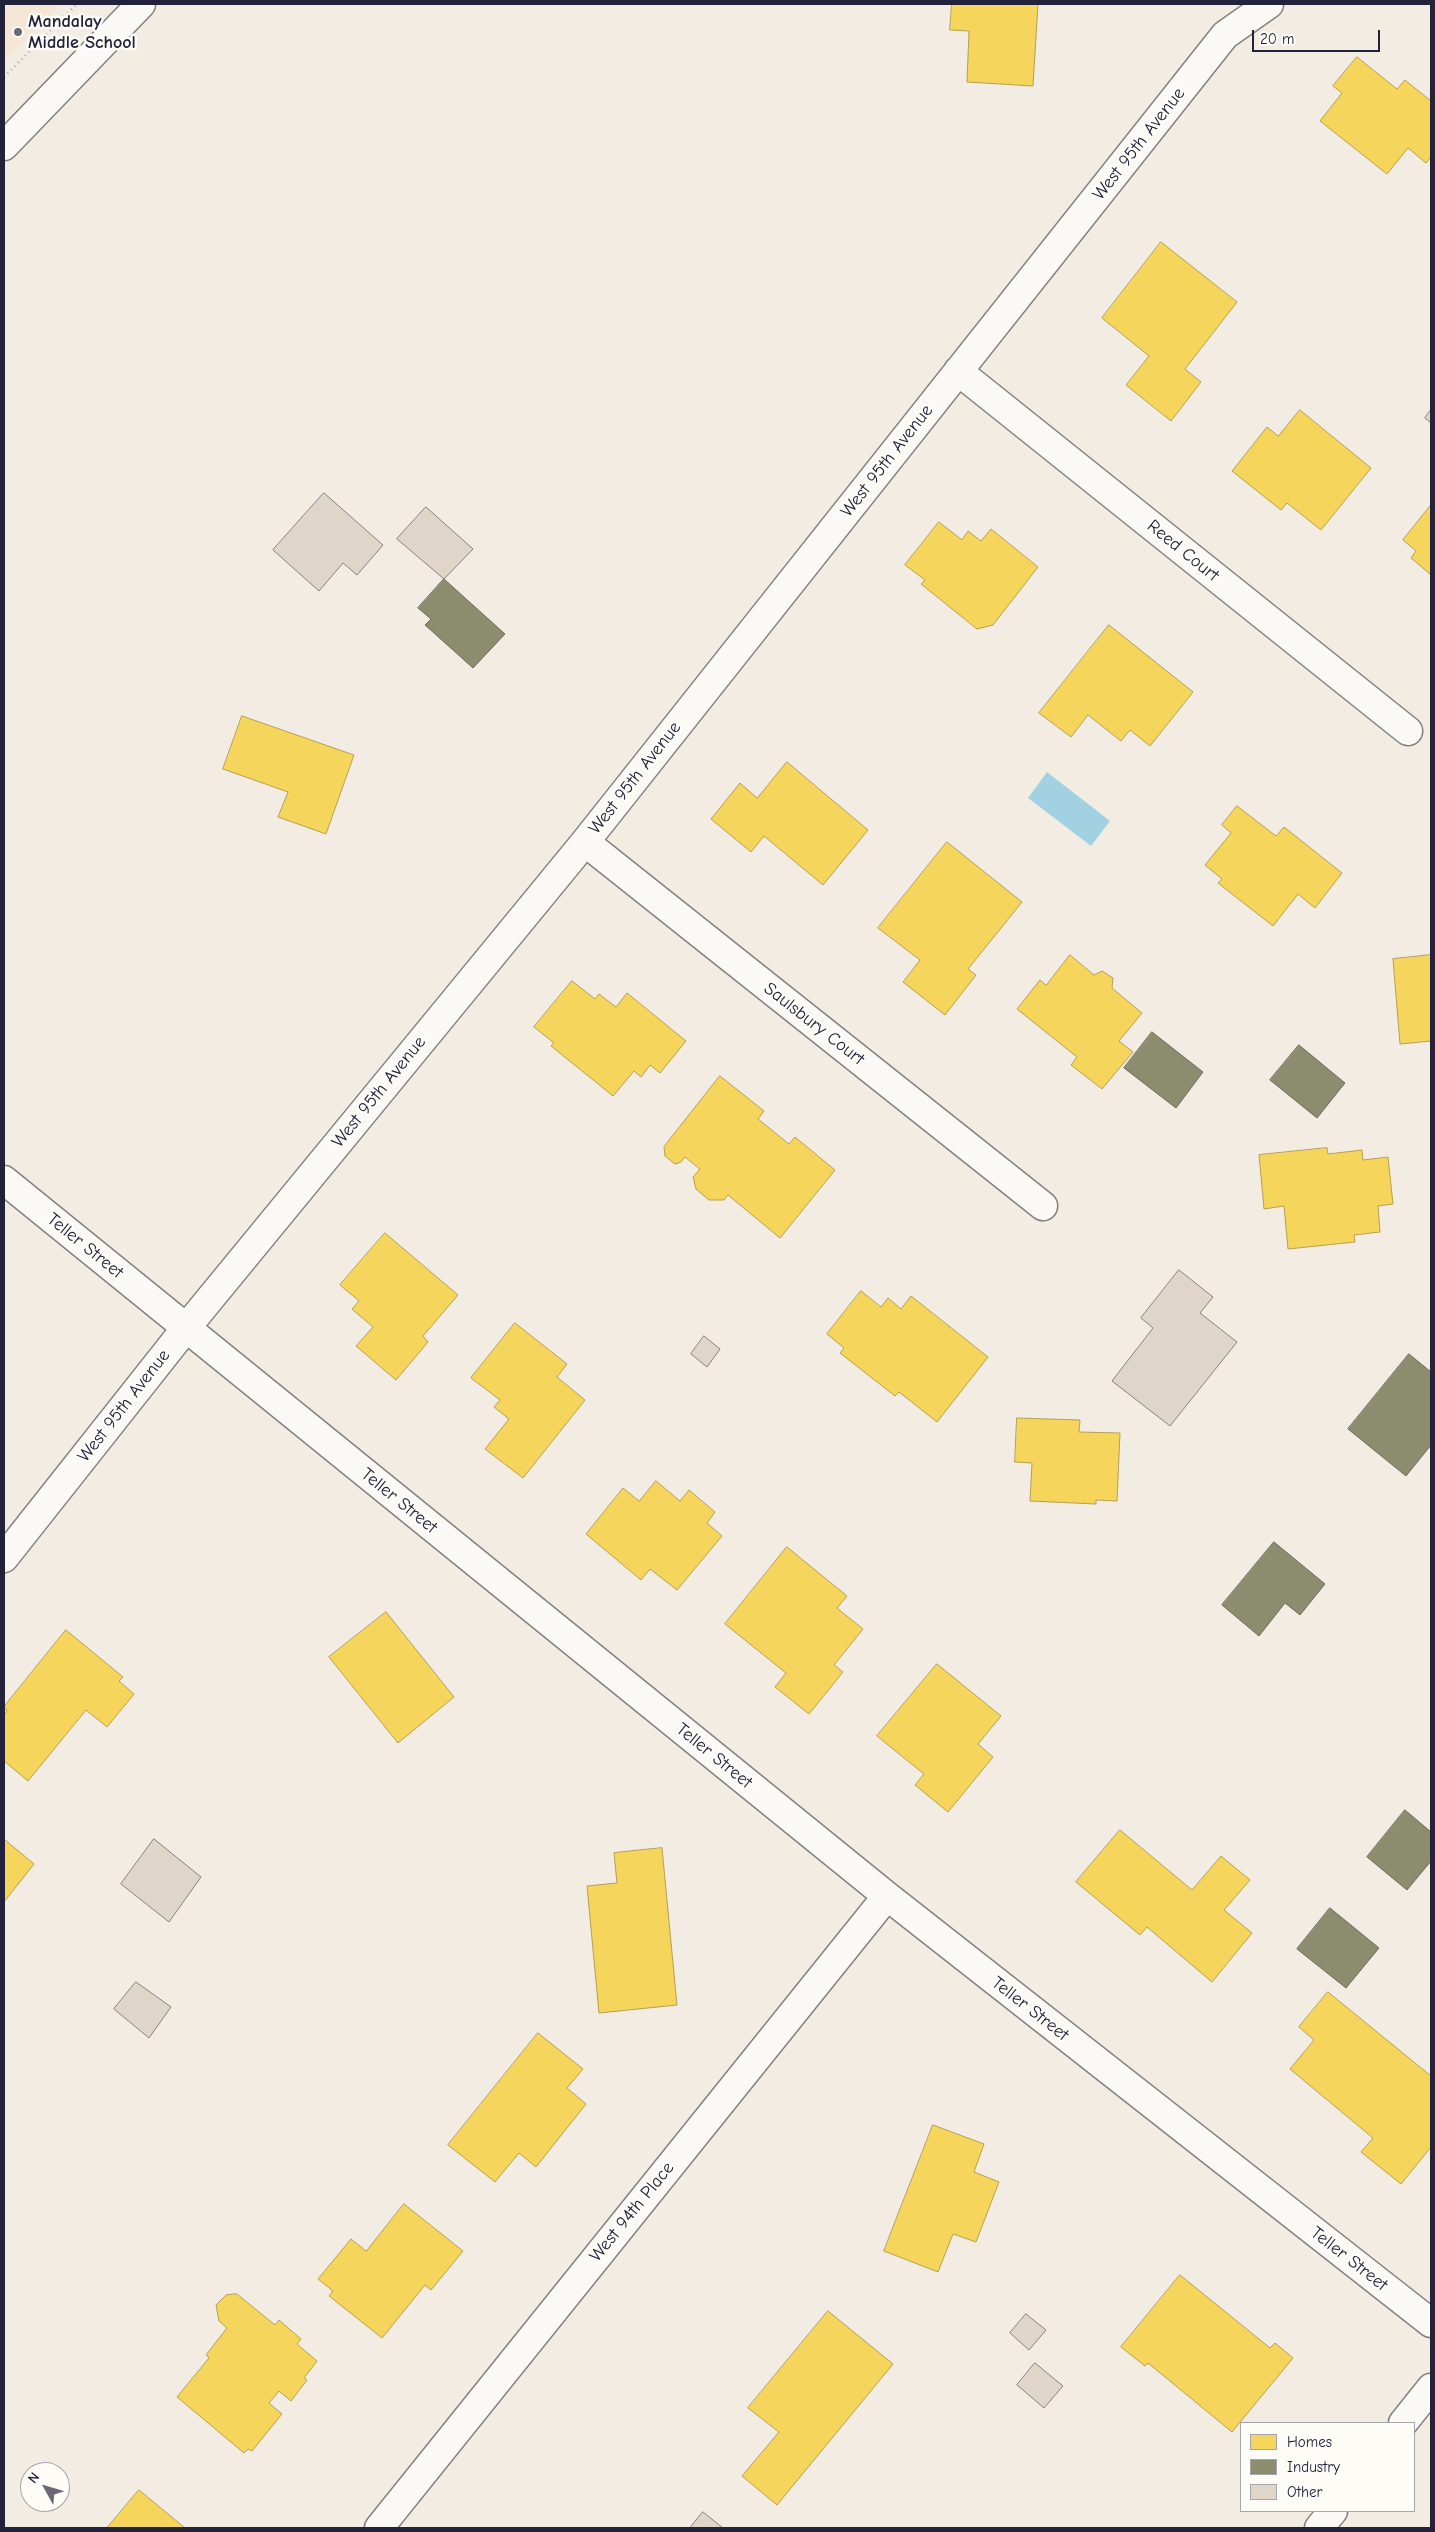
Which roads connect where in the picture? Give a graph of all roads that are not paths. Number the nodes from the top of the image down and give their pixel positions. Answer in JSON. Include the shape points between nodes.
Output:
{"nodes":[{"id":1,"x":141,"y":4,"type":"edge"},
{"id":2,"x":1269,"y":4,"type":"edge"},
{"id":3,"x":4,"y":146,"type":"edge"},
{"id":4,"x":958,"y":371,"type":"junction"},
{"id":5,"x":1408,"y":731,"type":"dead end"},
{"id":6,"x":585,"y":842,"type":"junction"},
{"id":7,"x":4,"y":1180,"type":"edge"},
{"id":8,"x":1043,"y":1206,"type":"dead end"},
{"id":9,"x":186,"y":1328,"type":"junction"},
{"id":10,"x":4,"y":1558,"type":"edge"},
{"id":11,"x":887,"y":1896,"type":"junction"},
{"id":12,"x":1426,"y":2310,"type":"edge"},
{"id":13,"x":1431,"y":2388,"type":"edge"},
{"id":14,"x":1404,"y":2422,"type":"edge"},
{"id":15,"x":1332,"y":2512,"type":"edge"},
{"id":16,"x":378,"y":2528,"type":"edge"},
{"id":17,"x":1319,"y":2528,"type":"edge"}],
"edges":[{"from":1,"to":3,"type":"street"},
{"from":2,"to":4,"type":"street","name":"West 95th Avenue","via":[[1225,35]]},
{"from":4,"to":5,"type":"street","name":"Reed Court"},
{"from":4,"to":6,"type":"street","name":"West 95th Avenue"},
{"from":6,"to":8,"type":"street","name":"Saulsbury Court"},
{"from":6,"to":9,"type":"street","name":"West 95th Avenue"},
{"from":7,"to":9,"type":"street","name":"Teller Street"},
{"from":9,"to":10,"type":"street","name":"West 95th Avenue"},
{"from":9,"to":11,"type":"street","name":"Teller Street"},
{"from":11,"to":12,"type":"street","name":"Teller Street"},
{"from":11,"to":16,"type":"street","name":"West 94th Place"},
{"from":13,"to":14,"type":"street"},
{"from":15,"to":17,"type":"street"}]}
